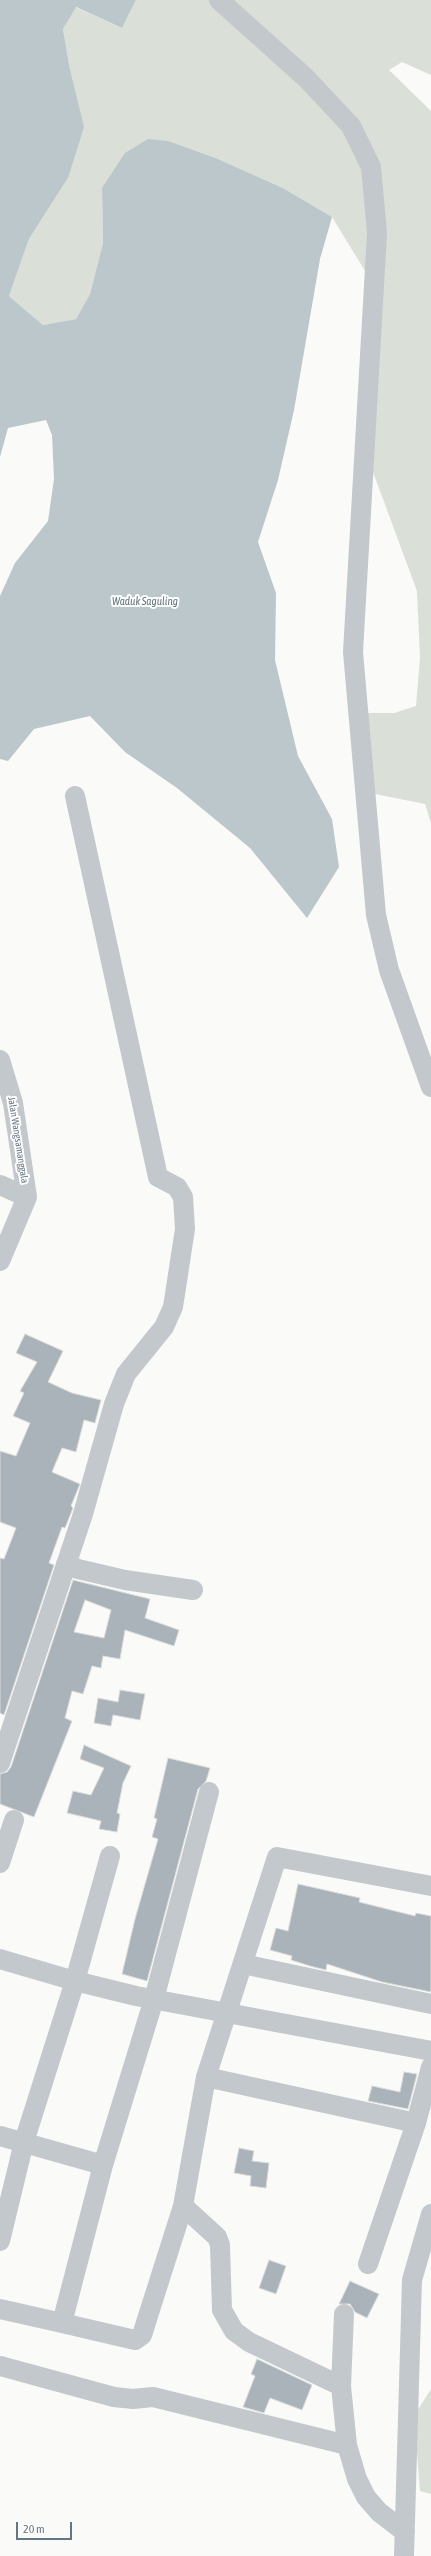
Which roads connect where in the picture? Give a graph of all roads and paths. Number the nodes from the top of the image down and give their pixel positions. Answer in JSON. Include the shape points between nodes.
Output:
{"nodes":[{"id":1,"x":219,"y":0,"type":"edge"},
{"id":2,"x":75,"y":796,"type":"dead end"},
{"id":3,"x":0,"y":1060,"type":"edge"},
{"id":4,"x":431,"y":1087,"type":"edge"},
{"id":5,"x":0,"y":1185,"type":"edge"},
{"id":6,"x":27,"y":1197,"type":"junction"},
{"id":7,"x":0,"y":1261,"type":"edge"},
{"id":8,"x":66,"y":1564,"type":"junction"},
{"id":9,"x":193,"y":1590,"type":"dead end"},
{"id":10,"x":0,"y":1763,"type":"edge"},
{"id":11,"x":209,"y":1792,"type":"dead end"},
{"id":12,"x":14,"y":1820,"type":"dead end"},
{"id":13,"x":110,"y":1856,"type":"dead end"},
{"id":14,"x":0,"y":1863,"type":"edge"},
{"id":15,"x":431,"y":1886,"type":"edge"},
{"id":16,"x":0,"y":1959,"type":"edge"},
{"id":17,"x":243,"y":1964,"type":"junction"},
{"id":18,"x":75,"y":1981,"type":"junction"},
{"id":19,"x":154,"y":1999,"type":"junction"},
{"id":20,"x":431,"y":2004,"type":"edge"},
{"id":21,"x":228,"y":2013,"type":"junction"},
{"id":22,"x":431,"y":2051,"type":"edge"},
{"id":23,"x":431,"y":2067,"type":"edge"},
{"id":24,"x":206,"y":2077,"type":"junction"},
{"id":25,"x":416,"y":2123,"type":"junction"},
{"id":26,"x":0,"y":2136,"type":"edge"},
{"id":27,"x":24,"y":2142,"type":"junction"},
{"id":28,"x":103,"y":2166,"type":"junction"},
{"id":29,"x":183,"y":2206,"type":"junction"},
{"id":30,"x":431,"y":2214,"type":"edge"},
{"id":31,"x":0,"y":2241,"type":"edge"},
{"id":32,"x":368,"y":2264,"type":"dead end"},
{"id":33,"x":0,"y":2309,"type":"edge"},
{"id":34,"x":344,"y":2314,"type":"dead end"},
{"id":35,"x":62,"y":2323,"type":"junction"},
{"id":36,"x":0,"y":2366,"type":"edge"},
{"id":37,"x":341,"y":2386,"type":"junction"},
{"id":38,"x":347,"y":2445,"type":"junction"},
{"id":39,"x":405,"y":2532,"type":"junction"},
{"id":40,"x":404,"y":2556,"type":"edge"}],
"edges":[{"from":1,"to":4,"type":"street","via":[[306,78],[351,126],[370,167],[377,233],[353,652],[376,915],[389,970]]},
{"from":2,"to":8,"type":"street","via":[[158,1177],[177,1187],[183,1197],[185,1229],[172,1307],[164,1327],[126,1374],[114,1404]]},
{"from":3,"to":6,"type":"street","name":"Jalan Wangsamanggala","via":[[13,1103]]},
{"from":5,"to":6,"type":"street"},
{"from":6,"to":7,"type":"street"},
{"from":8,"to":9,"type":"street","via":[[125,1580]]},
{"from":8,"to":10,"type":"street"},
{"from":11,"to":19,"type":"street"},
{"from":12,"to":14,"type":"street"},
{"from":13,"to":18,"type":"street"},
{"from":15,"to":17,"type":"street","via":[[276,1856]]},
{"from":16,"to":18,"type":"street"},
{"from":17,"to":20,"type":"street"},
{"from":17,"to":21,"type":"street"},
{"from":18,"to":19,"type":"street"},
{"from":18,"to":27,"type":"street"},
{"from":19,"to":21,"type":"street"},
{"from":19,"to":28,"type":"street"},
{"from":21,"to":22,"type":"street"},
{"from":21,"to":24,"type":"street"},
{"from":23,"to":25,"type":"street"},
{"from":24,"to":25,"type":"street"},
{"from":24,"to":29,"type":"street"},
{"from":25,"to":32,"type":"street"},
{"from":26,"to":27,"type":"street"},
{"from":27,"to":28,"type":"street"},
{"from":27,"to":31,"type":"street"},
{"from":28,"to":35,"type":"street"},
{"from":29,"to":35,"type":"street","via":[[142,2335],[135,2340],[121,2338]]},
{"from":29,"to":37,"type":"street","via":[[217,2237],[220,2245],[222,2310],[234,2331],[249,2342]]},
{"from":30,"to":39,"type":"street","via":[[412,2280]]},
{"from":33,"to":35,"type":"street"},
{"from":34,"to":37,"type":"street"},
{"from":36,"to":38,"type":"street","via":[[114,2397],[132,2399],[153,2396]]},
{"from":37,"to":38,"type":"street"},
{"from":38,"to":39,"type":"street","via":[[357,2479],[366,2497],[379,2512]]},
{"from":39,"to":40,"type":"street"}]}
